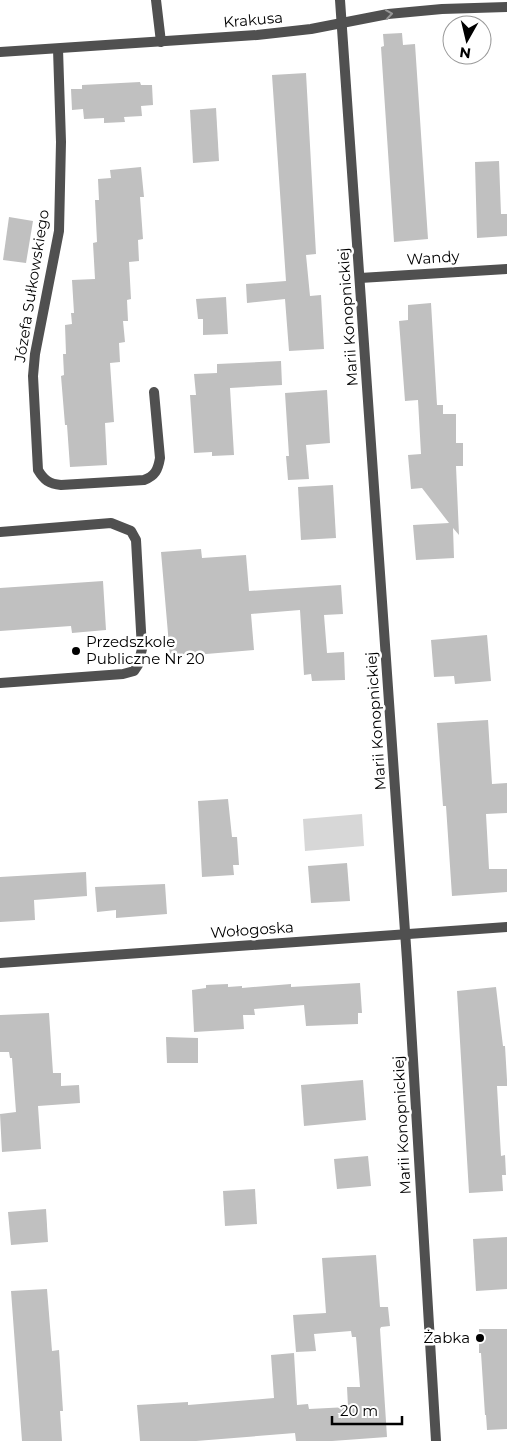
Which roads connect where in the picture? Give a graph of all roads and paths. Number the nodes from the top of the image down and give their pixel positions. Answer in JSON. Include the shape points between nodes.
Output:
{"nodes":[{"id":1,"x":156,"y":0,"type":"edge"},
{"id":2,"x":340,"y":0,"type":"edge"},
{"id":3,"x":507,"y":8,"type":"edge"},
{"id":4,"x":341,"y":23,"type":"junction"},
{"id":5,"x":161,"y":42,"type":"junction"},
{"id":6,"x":58,"y":49,"type":"junction"},
{"id":7,"x":0,"y":52,"type":"edge"},
{"id":8,"x":507,"y":268,"type":"edge"},
{"id":9,"x":360,"y":278,"type":"junction"},
{"id":10,"x":154,"y":392,"type":"dead end"},
{"id":11,"x":0,"y":532,"type":"edge"},
{"id":12,"x":0,"y":682,"type":"edge"},
{"id":13,"x":507,"y":927,"type":"edge"},
{"id":14,"x":405,"y":934,"type":"junction"},
{"id":15,"x":0,"y":964,"type":"edge"},
{"id":16,"x":436,"y":1441,"type":"edge"}],
"edges":[{"from":1,"to":5,"type":"street"},
{"from":2,"to":4,"type":"street","name":"Marii Konopnickiej"},
{"from":4,"to":3,"type":"street","name":"Krakusa","one_way":true,"via":[[442,9]]},
{"from":4,"to":5,"type":"street","name":"Krakusa","via":[[276,34]]},
{"from":4,"to":9,"type":"street","name":"Marii Konopnickiej"},
{"from":5,"to":6,"type":"street","name":"Krakusa"},
{"from":6,"to":7,"type":"street","name":"Krakusa"},
{"from":6,"to":10,"type":"street","name":"Józefa Sułkowskiego","via":[[59,231],[33,376],[38,470],[42,478],[50,484],[61,485],[152,477],[160,458]]},
{"from":8,"to":9,"type":"street","name":"Wandy"},
{"from":9,"to":14,"type":"street","name":"Marii Konopnickiej"},
{"from":11,"to":12,"type":"street","via":[[111,523],[131,531],[136,540],[142,649],[134,671],[123,674]]},
{"from":13,"to":14,"type":"street","name":"Wołogoska"},
{"from":14,"to":15,"type":"street","name":"Wołogoska"},
{"from":14,"to":16,"type":"street","name":"Marii Konopnickiej"}]}
